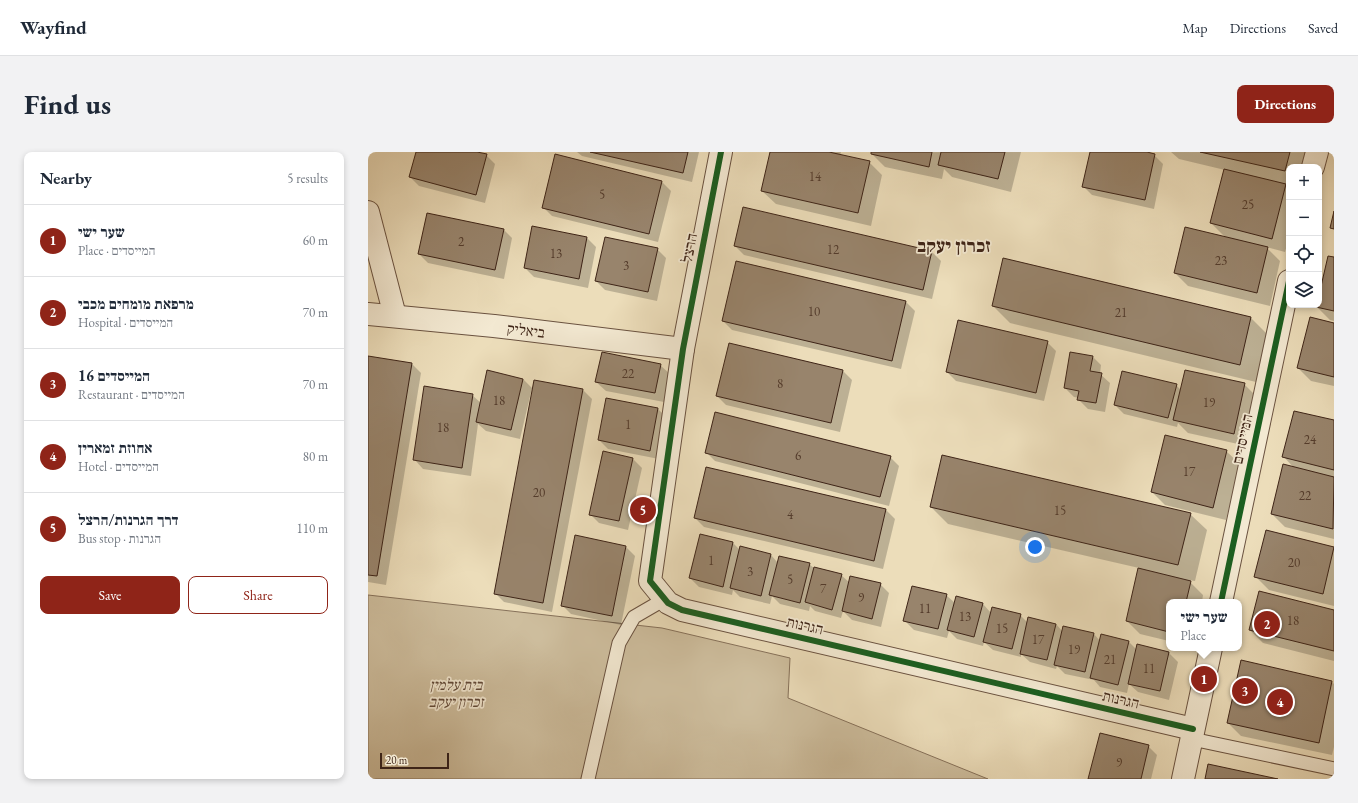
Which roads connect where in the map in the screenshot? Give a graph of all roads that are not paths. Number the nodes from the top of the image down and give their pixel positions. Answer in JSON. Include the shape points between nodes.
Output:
{"nodes":[{"id":1,"x":721,"y":152,"type":"edge"},
{"id":2,"x":1317,"y":152,"type":"edge"},
{"id":3,"x":1314,"y":164,"type":"edge"},
{"id":4,"x":368,"y":212,"type":"edge"},
{"id":5,"x":1286,"y":295,"type":"edge"},
{"id":6,"x":368,"y":314,"type":"edge"},
{"id":7,"x":394,"y":316,"type":"junction"},
{"id":8,"x":683,"y":349,"type":"junction"},
{"id":9,"x":664,"y":599,"type":"junction"},
{"id":10,"x":1222,"y":599,"type":"edge"},
{"id":11,"x":1210,"y":651,"type":"edge"},
{"id":12,"x":1192,"y":734,"type":"junction"},
{"id":13,"x":1334,"y":769,"type":"edge"},
{"id":14,"x":588,"y":779,"type":"edge"},
{"id":15,"x":1183,"y":779,"type":"edge"}],
"edges":[{"from":1,"to":8,"type":"street","name":"הרצל"},
{"from":2,"to":3,"type":"street"},
{"from":4,"to":7,"type":"street"},
{"from":5,"to":10,"type":"street","name":"המייסדים"},
{"from":6,"to":7,"type":"street","name":"ביאליק"},
{"from":7,"to":8,"type":"street","name":"ביאליק"},
{"from":8,"to":9,"type":"street","name":"הגרנות","via":[[650,581]]},
{"from":9,"to":12,"type":"street","name":"הגרנות","via":[[682,610]]},
{"from":9,"to":14,"type":"lane","via":[[634,617],[619,643]]},
{"from":11,"to":12,"type":"street"},
{"from":12,"to":13,"type":"lane"},
{"from":12,"to":15,"type":"street"}]}
